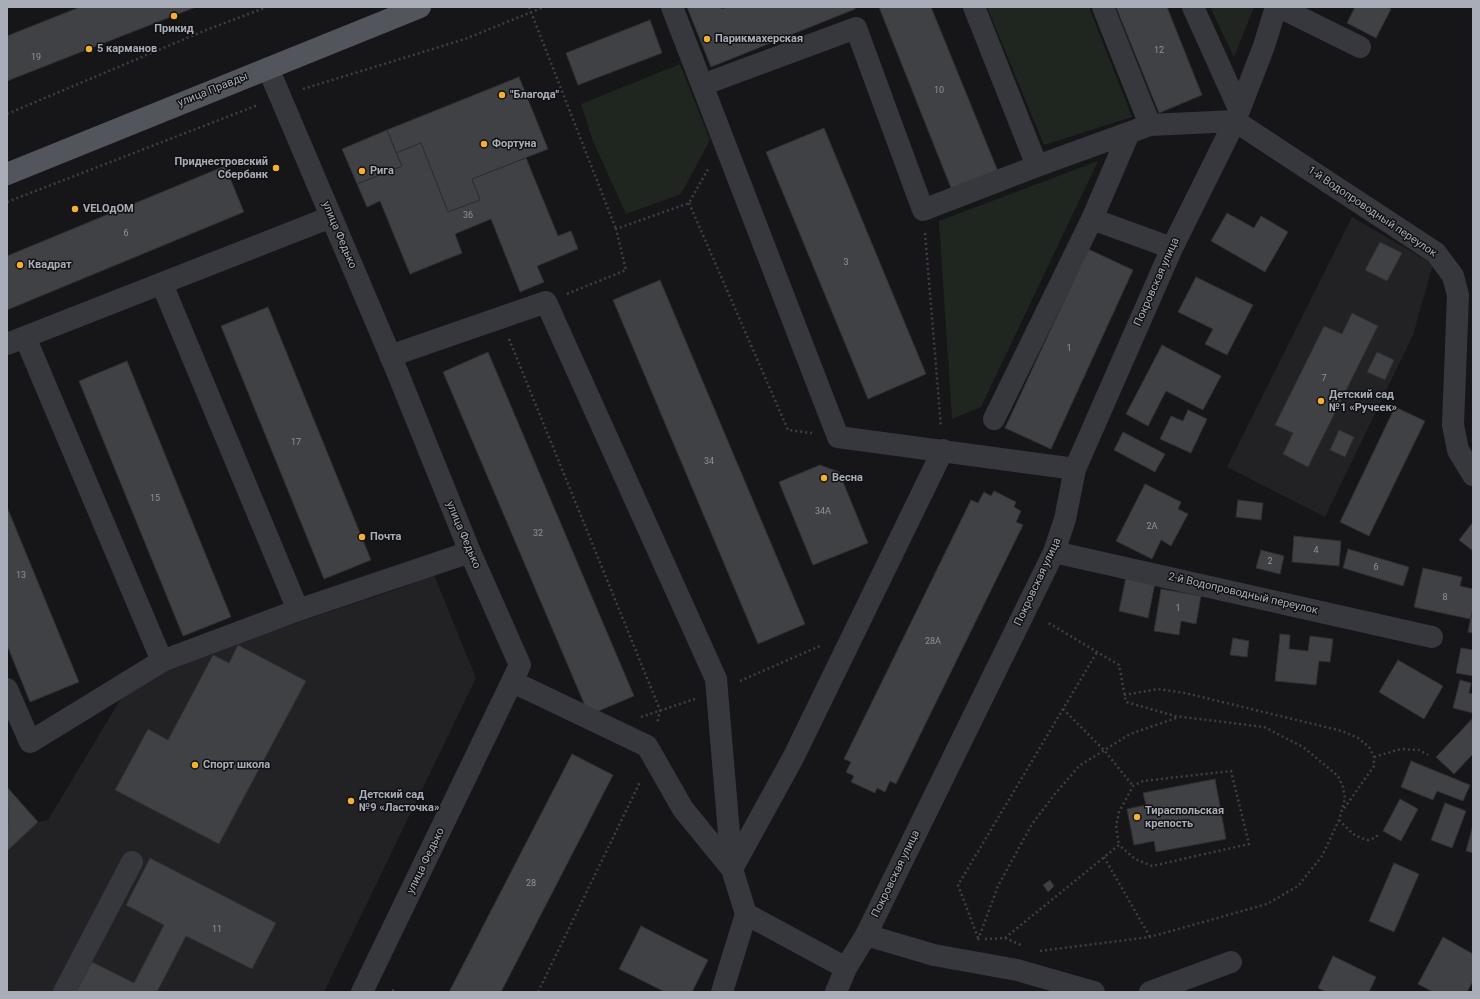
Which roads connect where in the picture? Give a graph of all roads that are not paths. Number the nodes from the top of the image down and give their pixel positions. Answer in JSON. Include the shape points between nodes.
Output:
{"nodes":[{"id":1,"x":420,"y":7,"type":"edge"},
{"id":2,"x":672,"y":7,"type":"edge"},
{"id":3,"x":974,"y":7,"type":"edge"},
{"id":4,"x":1103,"y":7,"type":"edge"},
{"id":5,"x":1193,"y":7,"type":"edge"},
{"id":6,"x":1276,"y":7,"type":"edge"},
{"id":7,"x":1279,"y":7,"type":"edge"},
{"id":8,"x":1360,"y":47,"type":"dead end"},
{"id":9,"x":268,"y":68,"type":"junction"},
{"id":10,"x":702,"y":84,"type":"junction"},
{"id":11,"x":1237,"y":115,"type":"junction"},
{"id":12,"x":1150,"y":125,"type":"junction"},
{"id":13,"x":1128,"y":133,"type":"junction"},
{"id":14,"x":1037,"y":166,"type":"junction"},
{"id":15,"x":7,"y":174,"type":"edge"},
{"id":16,"x":331,"y":217,"type":"junction"},
{"id":17,"x":1092,"y":219,"type":"junction"},
{"id":18,"x":1172,"y":248,"type":"junction"},
{"id":19,"x":162,"y":284,"type":"junction"},
{"id":20,"x":16,"y":341,"type":"edge"},
{"id":21,"x":390,"y":356,"type":"junction"},
{"id":22,"x":994,"y":418,"type":"dead end"},
{"id":23,"x":943,"y":450,"type":"junction"},
{"id":24,"x":1075,"y":469,"type":"junction"},
{"id":25,"x":1473,"y":476,"type":"edge"},
{"id":26,"x":470,"y":552,"type":"junction"},
{"id":27,"x":1054,"y":552,"type":"junction"},
{"id":28,"x":298,"y":610,"type":"junction"},
{"id":29,"x":1432,"y":637,"type":"dead end"},
{"id":30,"x":162,"y":661,"type":"junction"},
{"id":31,"x":512,"y":682,"type":"junction"},
{"id":32,"x":7,"y":688,"type":"edge"},
{"id":33,"x":132,"y":862,"type":"dead end"},
{"id":34,"x":732,"y":869,"type":"junction"},
{"id":35,"x":746,"y":914,"type":"junction"},
{"id":36,"x":866,"y":935,"type":"junction"},
{"id":37,"x":1231,"y":962,"type":"dead end"},
{"id":38,"x":846,"y":968,"type":"junction"},
{"id":39,"x":64,"y":992,"type":"edge"},
{"id":40,"x":362,"y":992,"type":"edge"},
{"id":41,"x":722,"y":992,"type":"edge"},
{"id":42,"x":836,"y":992,"type":"edge"},
{"id":43,"x":1094,"y":992,"type":"edge"},
{"id":44,"x":1150,"y":992,"type":"edge"}],
"edges":[{"from":1,"to":9,"type":"main road","name":"улица Правды"},
{"from":2,"to":10,"type":"street"},
{"from":3,"to":14,"type":"street"},
{"from":4,"to":12,"type":"street"},
{"from":5,"to":11,"type":"street"},
{"from":6,"to":11,"type":"street","name":"Покровская улица"},
{"from":7,"to":8,"type":"street"},
{"from":9,"to":15,"type":"main road","name":"улица Правды"},
{"from":9,"to":16,"type":"street","name":"улица Федько"},
{"from":10,"to":14,"type":"street","via":[[856,28],[924,210]]},
{"from":10,"to":23,"type":"street","via":[[838,437]]},
{"from":11,"to":12,"type":"street"},
{"from":11,"to":18,"type":"street","name":"Покровская улица"},
{"from":11,"to":25,"type":"street","name":"1-й Водопроводный переулок","via":[[1436,253],[1453,276],[1458,295],[1453,425],[1458,450]]},
{"from":12,"to":13,"type":"street"},
{"from":13,"to":14,"type":"street"},
{"from":13,"to":17,"type":"street"},
{"from":16,"to":19,"type":"street"},
{"from":16,"to":21,"type":"street","name":"улица Федько"},
{"from":17,"to":18,"type":"street"},
{"from":17,"to":22,"type":"street"},
{"from":18,"to":24,"type":"street","name":"Покровская улица"},
{"from":19,"to":20,"type":"street"},
{"from":19,"to":28,"type":"street"},
{"from":20,"to":30,"type":"street"},
{"from":21,"to":26,"type":"street","name":"улица Федько"},
{"from":21,"to":34,"type":"street","via":[[546,302],[716,679]]},
{"from":23,"to":24,"type":"street"},
{"from":23,"to":34,"type":"street","via":[[794,756]]},
{"from":24,"to":27,"type":"street","name":"Покровская улица","via":[[1065,519]]},
{"from":26,"to":28,"type":"street"},
{"from":26,"to":31,"type":"street","name":"улица Федько","via":[[520,665]]},
{"from":27,"to":29,"type":"street","name":"2-й Водопроводный переулок"},
{"from":27,"to":36,"type":"street","name":"Покровская улица"},
{"from":28,"to":30,"type":"street"},
{"from":30,"to":32,"type":"street","via":[[30,742]]},
{"from":31,"to":34,"type":"street","via":[[647,746],[683,809]]},
{"from":31,"to":40,"type":"street","name":"улица Федько"},
{"from":33,"to":39,"type":"street"},
{"from":34,"to":35,"type":"street"},
{"from":35,"to":38,"type":"street"},
{"from":35,"to":41,"type":"street"},
{"from":36,"to":38,"type":"street","name":"Покровская улица"},
{"from":36,"to":43,"type":"street","via":[[934,955],[1018,970]]},
{"from":37,"to":44,"type":"street"},
{"from":38,"to":42,"type":"street","name":"Покровская улица"}]}
